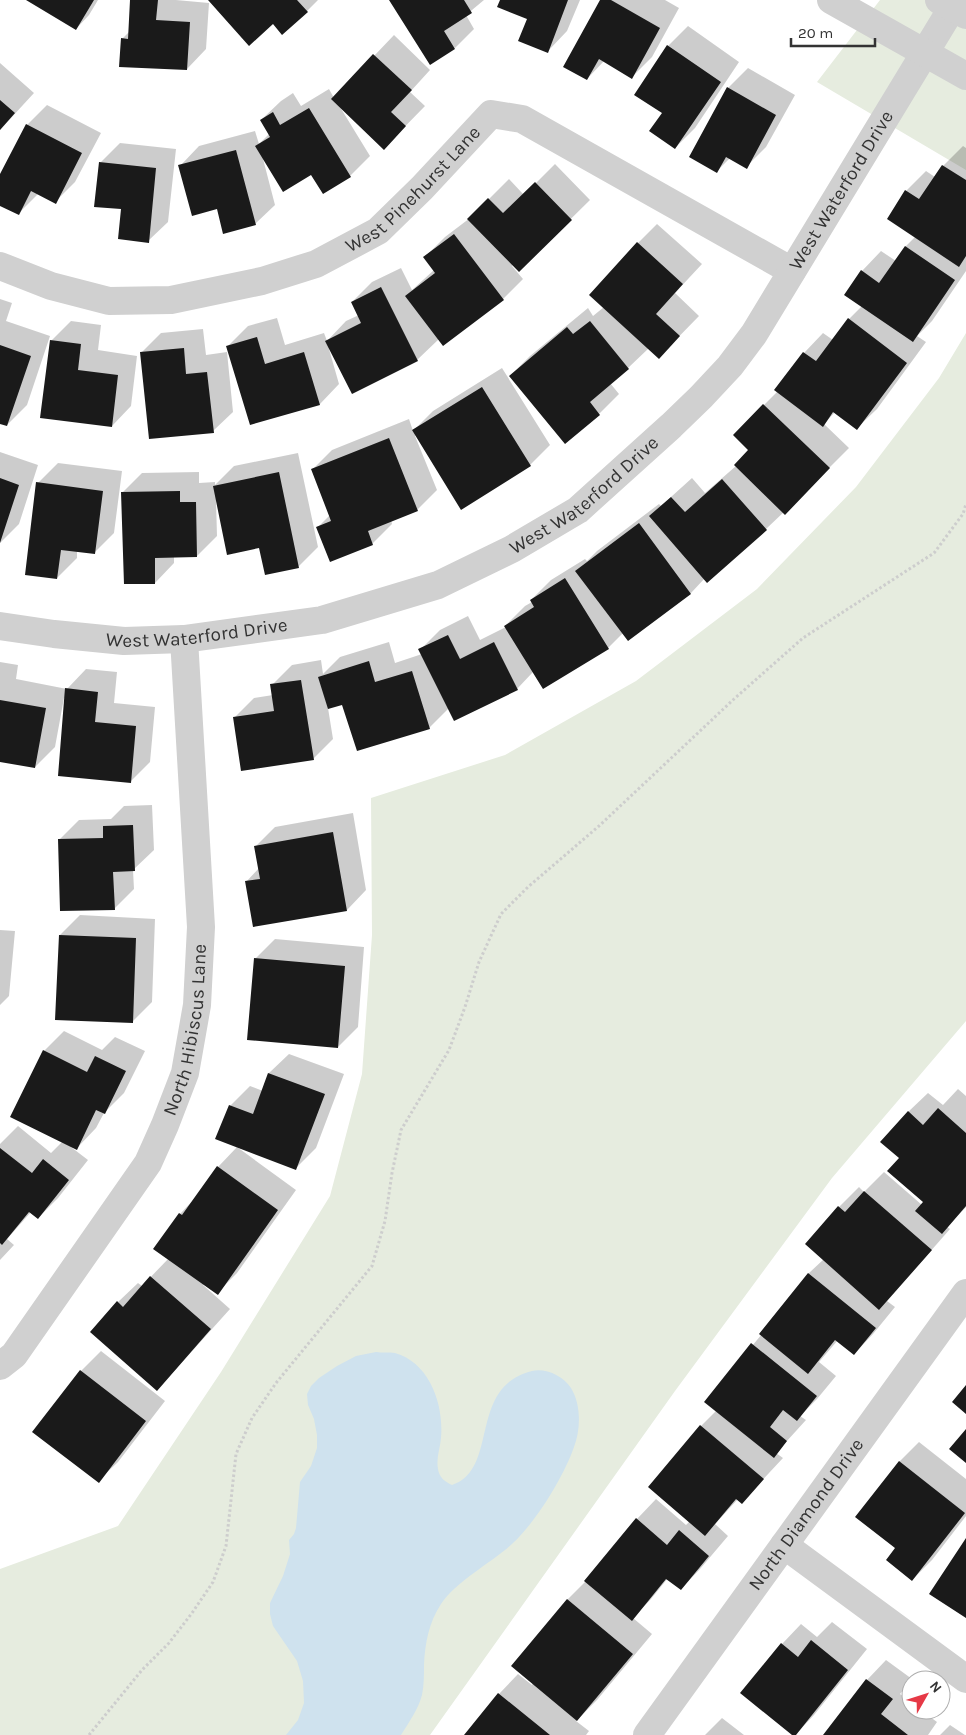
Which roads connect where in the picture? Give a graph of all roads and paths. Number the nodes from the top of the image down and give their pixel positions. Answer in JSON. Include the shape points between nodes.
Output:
{"nodes":[{"id":1,"x":831,"y":0,"type":"edge"},
{"id":2,"x":952,"y":8,"type":"edge"},
{"id":3,"x":924,"y":52,"type":"junction"},
{"id":4,"x":966,"y":76,"type":"edge"},
{"id":5,"x":0,"y":266,"type":"edge"},
{"id":6,"x":792,"y":271,"type":"junction"},
{"id":7,"x":966,"y":504,"type":"edge"},
{"id":8,"x":0,"y":626,"type":"edge"},
{"id":9,"x":184,"y":639,"type":"junction"},
{"id":10,"x":966,"y":1293,"type":"edge"},
{"id":11,"x":0,"y":1366,"type":"edge"},
{"id":12,"x":784,"y":1545,"type":"junction"},
{"id":13,"x":966,"y":1679,"type":"edge"},
{"id":14,"x":90,"y":1735,"type":"edge"},
{"id":15,"x":647,"y":1735,"type":"edge"}],
"edges":[{"from":1,"to":3,"type":"street"},
{"from":2,"to":3,"type":"street","name":"West Waterford Drive"},
{"from":3,"to":4,"type":"street"},
{"from":3,"to":6,"type":"street","name":"West Waterford Drive"},
{"from":5,"to":6,"type":"street","name":"West Pinehurst Lane","via":[[51,286],[109,301],[171,300],[298,270],[378,231],[491,114],[522,119]]},
{"from":6,"to":9,"type":"street","name":"West Waterford Drive","via":[[754,334],[730,366],[671,426],[578,510],[512,549],[438,585],[322,620]]},
{"from":7,"to":14,"type":"path","via":[[963,514],[934,553],[803,638],[501,914],[479,962],[449,1050],[401,1130],[385,1221],[372,1266],[276,1383],[252,1418],[236,1454],[226,1546],[213,1582],[168,1643]]},
{"from":8,"to":9,"type":"street","name":"West Waterford Drive","via":[[124,641]]},
{"from":9,"to":11,"type":"street","name":"North Hibiscus Lane","via":[[201,927],[197,1006],[185,1073],[148,1163],[14,1355]]},
{"from":10,"to":12,"type":"street","name":"North Diamond Drive"},
{"from":12,"to":13,"type":"street"},
{"from":12,"to":15,"type":"street","name":"North Diamond Drive"}]}
